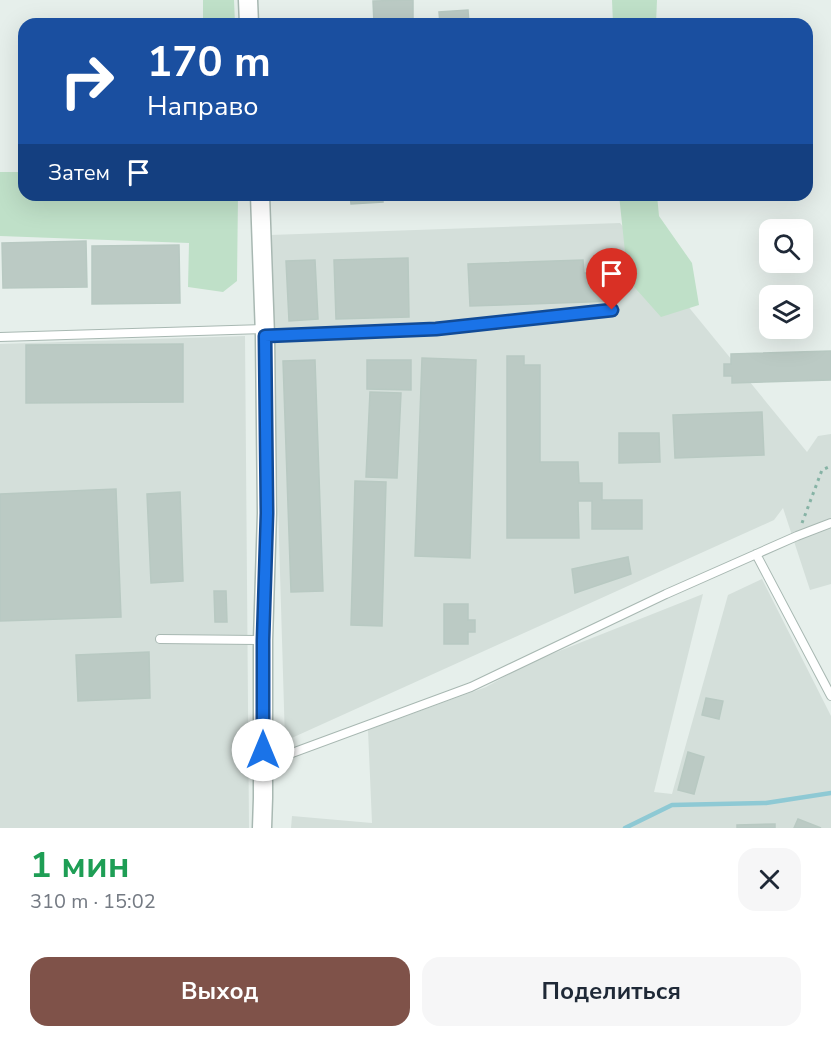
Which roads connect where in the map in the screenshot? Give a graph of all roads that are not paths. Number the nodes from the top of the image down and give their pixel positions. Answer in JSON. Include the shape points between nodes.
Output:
{"nodes":[{"id":1,"x":248,"y":0,"type":"edge"},
{"id":2,"x":249,"y":18,"type":"edge"},
{"id":3,"x":260,"y":201,"type":"edge"},
{"id":4,"x":612,"y":310,"type":"dead end"},
{"id":5,"x":265,"y":332,"type":"junction"},
{"id":6,"x":0,"y":337,"type":"edge"},
{"id":7,"x":831,"y":523,"type":"edge"},
{"id":8,"x":756,"y":554,"type":"junction"},
{"id":9,"x":160,"y":639,"type":"dead end"},
{"id":10,"x":263,"y":640,"type":"junction"},
{"id":11,"x":831,"y":696,"type":"edge"},
{"id":12,"x":263,"y":763,"type":"junction"},
{"id":13,"x":259,"y":825,"type":"edge"}],
"edges":[{"from":1,"to":2,"type":"street"},
{"from":3,"to":5,"type":"street"},
{"from":4,"to":5,"type":"lane","via":[[436,329]]},
{"from":5,"to":6,"type":"lane"},
{"from":5,"to":10,"type":"street","via":[[267,513]]},
{"from":7,"to":8,"type":"lane"},
{"from":8,"to":11,"type":"lane"},
{"from":8,"to":12,"type":"lane","via":[[471,687]]},
{"from":9,"to":10,"type":"lane"},
{"from":10,"to":12,"type":"street"},
{"from":12,"to":13,"type":"street"}]}
